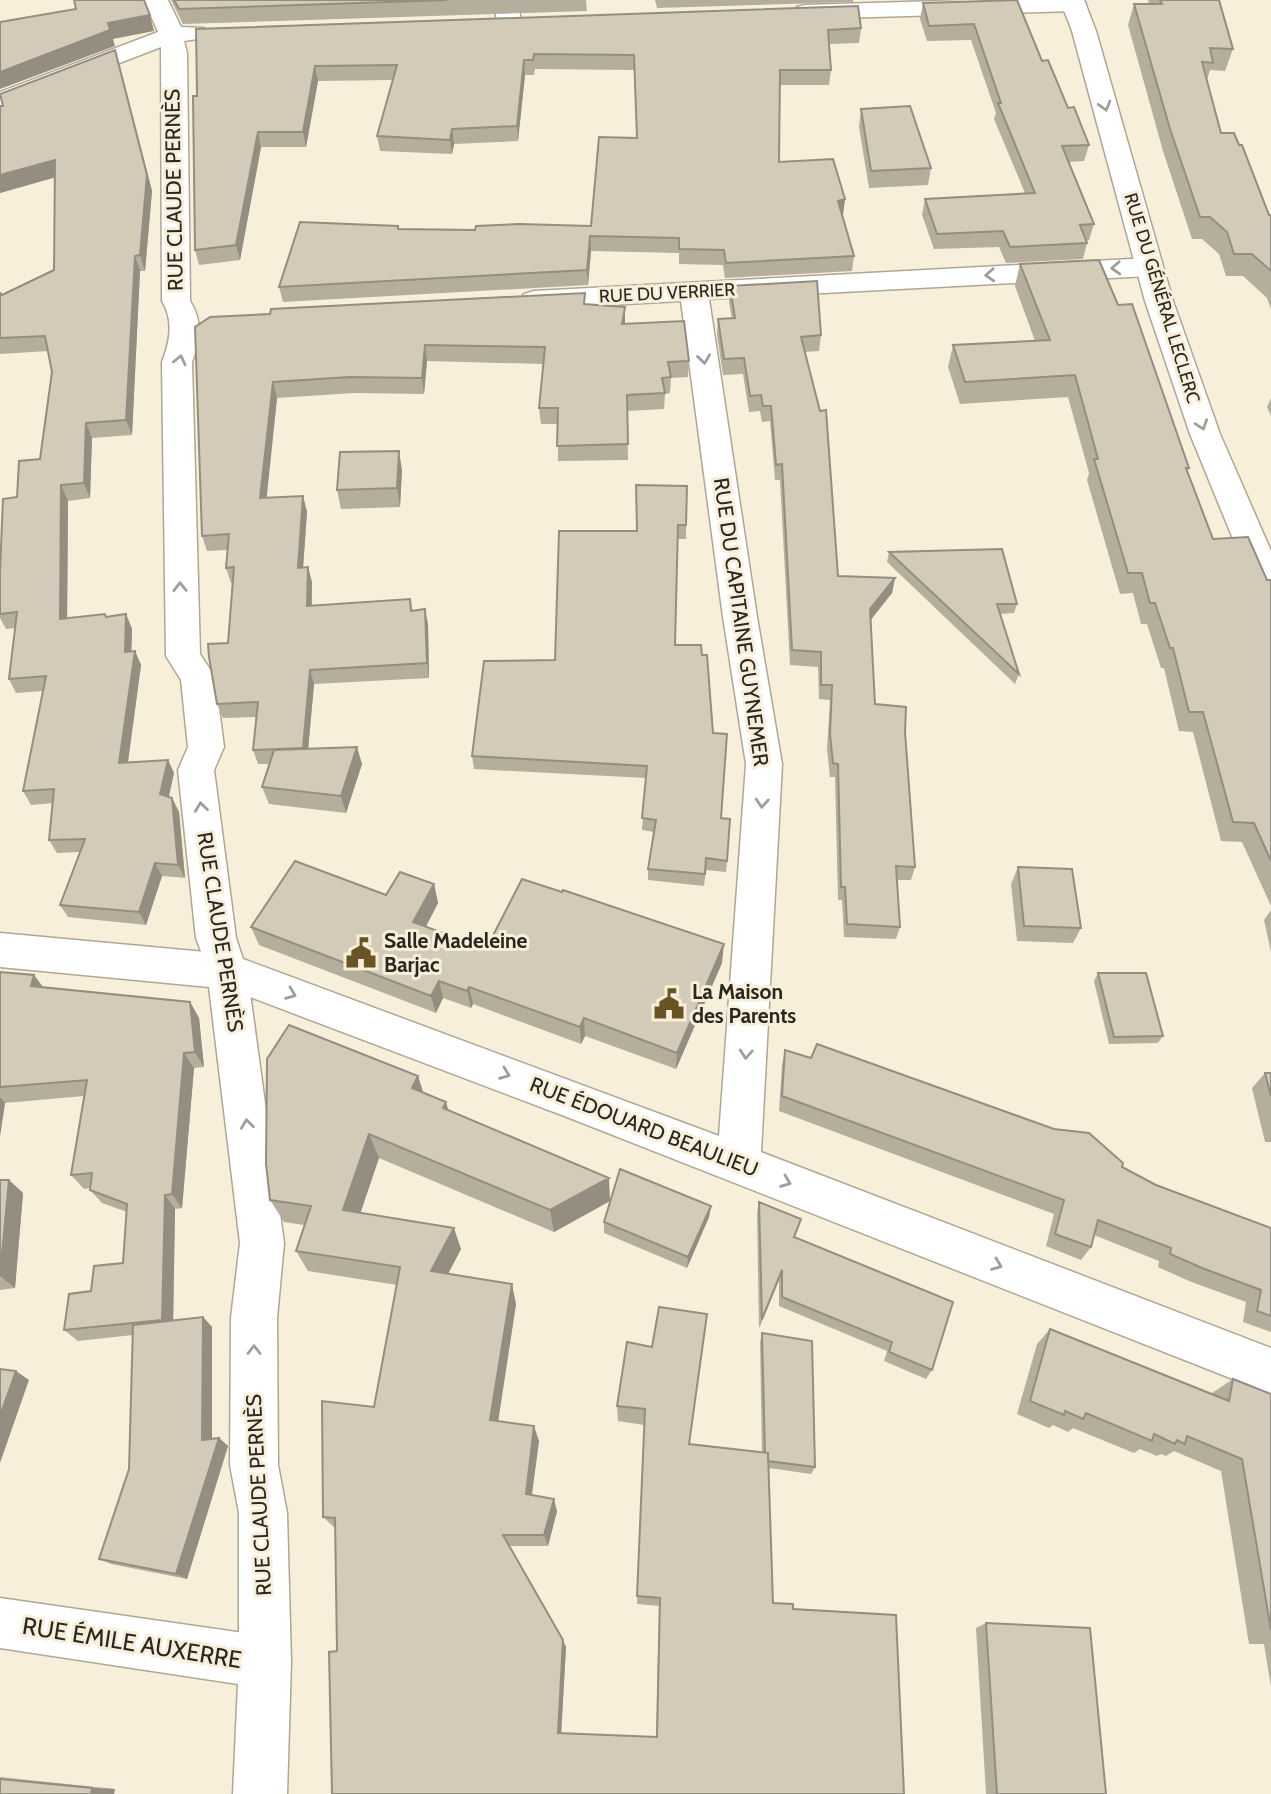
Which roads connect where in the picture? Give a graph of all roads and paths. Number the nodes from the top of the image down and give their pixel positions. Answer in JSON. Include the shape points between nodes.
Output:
{"nodes":[{"id":1,"x":156,"y":0,"type":"edge"},
{"id":2,"x":1073,"y":2,"type":"edge"},
{"id":3,"x":507,"y":11,"type":"edge"},
{"id":4,"x":784,"y":13,"type":"edge"},
{"id":5,"x":535,"y":22,"type":"edge"},
{"id":6,"x":483,"y":24,"type":"edge"},
{"id":7,"x":223,"y":32,"type":"edge"},
{"id":8,"x":171,"y":35,"type":"junction"},
{"id":9,"x":0,"y":101,"type":"edge"},
{"id":10,"x":1149,"y":267,"type":"junction"},
{"id":11,"x":694,"y":292,"type":"junction"},
{"id":12,"x":512,"y":301,"type":"edge"},
{"id":13,"x":1271,"y":590,"type":"edge"},
{"id":14,"x":0,"y":950,"type":"edge"},
{"id":15,"x":228,"y":971,"type":"junction"},
{"id":16,"x":739,"y":1164,"type":"junction"},
{"id":17,"x":1271,"y":1371,"type":"edge"},
{"id":18,"x":0,"y":1623,"type":"edge"},
{"id":19,"x":265,"y":1662,"type":"junction"},
{"id":20,"x":260,"y":1794,"type":"edge"}],
"edges":[{"from":1,"to":8,"type":"street","name":"RUE CLAUDE PERNÈS"},
{"from":2,"to":4,"type":"street"},
{"from":2,"to":10,"type":"street","name":"RUE DU GÉNÉRAL LECLERC","one_way":true},
{"from":3,"to":5,"type":"street"},
{"from":3,"to":6,"type":"street"},
{"from":7,"to":8,"type":"street"},
{"from":8,"to":9,"type":"street"},
{"from":15,"to":8,"type":"street","name":"RUE CLAUDE PERNÈS","one_way":true,"via":[[216,938],[196,770],[206,747],[198,677],[183,656],[177,362],[198,318],[176,301],[176,53]]},
{"from":10,"to":11,"type":"street","name":"RUE DU VERRIER","one_way":true},
{"from":10,"to":13,"type":"street","name":"RUE DU GÉNÉRAL LECLERC","one_way":true,"via":[[1205,433]]},
{"from":11,"to":12,"type":"street","name":"RUE DU VERRIER"},
{"from":11,"to":16,"type":"street","name":"RUE DU CAPITAINE GUYNEMER","one_way":true,"via":[[764,764]]},
{"from":14,"to":15,"type":"street","name":"RUE ÉDOUARD BEAULIEU"},
{"from":15,"to":16,"type":"street","name":"RUE ÉDOUARD BEAULIEU","one_way":true},
{"from":19,"to":15,"type":"street","name":"RUE CLAUDE PERNÈS","one_way":true,"via":[[263,1513],[254,1465],[254,1318],[262,1243]]},
{"from":16,"to":17,"type":"street","name":"RUE ÉDOUARD BEAULIEU","one_way":true},
{"from":18,"to":19,"type":"street","name":"RUE ÉMILE AUXERRE"},
{"from":19,"to":20,"type":"street","name":"RUE CLAUDE PERNÈS"}]}
